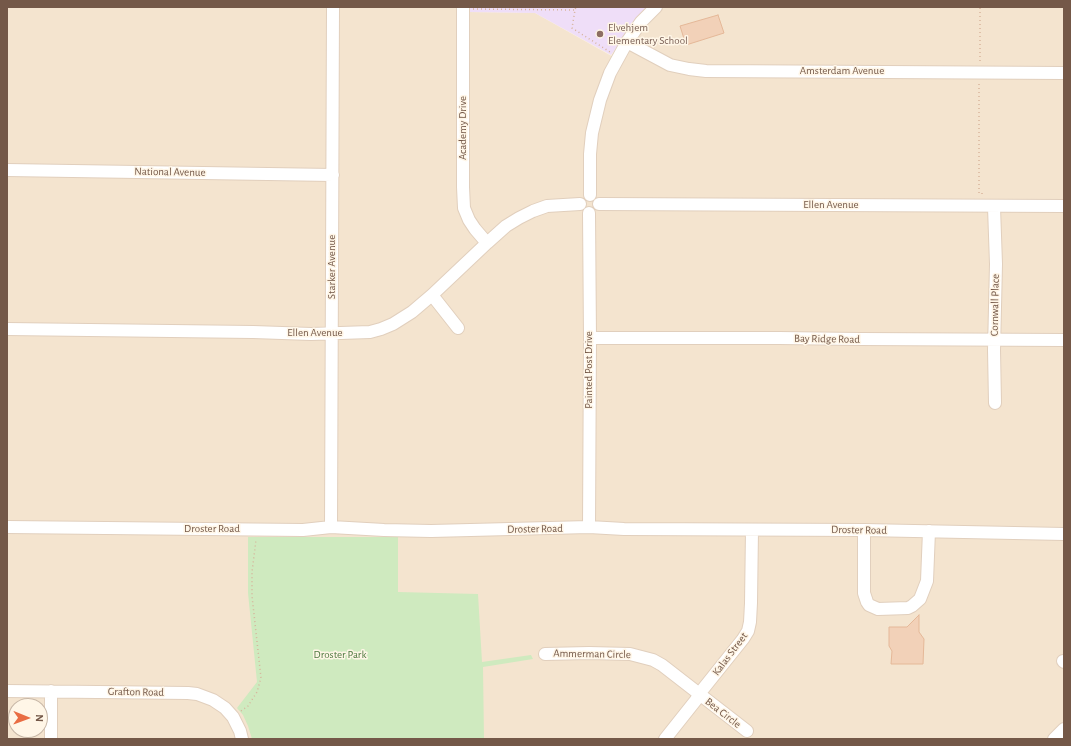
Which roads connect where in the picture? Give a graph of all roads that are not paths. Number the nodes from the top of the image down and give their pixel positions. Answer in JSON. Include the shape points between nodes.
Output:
{"nodes":[{"id":1,"x":333,"y":7,"type":"edge"},
{"id":2,"x":656,"y":7,"type":"edge"},
{"id":3,"x":468,"y":8,"type":"edge"},
{"id":4,"x":628,"y":42,"type":"junction"},
{"id":5,"x":1064,"y":72,"type":"edge"},
{"id":6,"x":7,"y":170,"type":"edge"},
{"id":7,"x":333,"y":175,"type":"junction"},
{"id":8,"x":590,"y":195,"type":"junction"},
{"id":9,"x":580,"y":204,"type":"junction"},
{"id":10,"x":599,"y":204,"type":"junction"},
{"id":11,"x":1064,"y":206,"type":"edge"},
{"id":12,"x":988,"y":207,"type":"junction"},
{"id":13,"x":589,"y":213,"type":"junction"},
{"id":14,"x":486,"y":243,"type":"junction"},
{"id":15,"x":432,"y":295,"type":"junction"},
{"id":16,"x":458,"y":328,"type":"dead end"},
{"id":17,"x":7,"y":329,"type":"edge"},
{"id":18,"x":332,"y":333,"type":"junction"},
{"id":19,"x":590,"y":338,"type":"junction"},
{"id":20,"x":994,"y":340,"type":"junction"},
{"id":21,"x":1064,"y":340,"type":"edge"},
{"id":22,"x":995,"y":403,"type":"dead end"},
{"id":23,"x":331,"y":527,"type":"junction"},
{"id":24,"x":588,"y":527,"type":"junction"},
{"id":25,"x":7,"y":528,"type":"edge"},
{"id":26,"x":752,"y":530,"type":"junction"},
{"id":27,"x":864,"y":530,"type":"junction"},
{"id":28,"x":929,"y":531,"type":"junction"},
{"id":29,"x":1064,"y":534,"type":"edge"},
{"id":30,"x":545,"y":654,"type":"dead end"},
{"id":31,"x":7,"y":691,"type":"edge"},
{"id":32,"x":52,"y":691,"type":"junction"},
{"id":33,"x":699,"y":694,"type":"junction"},
{"id":34,"x":1064,"y":729,"type":"edge"},
{"id":35,"x":747,"y":731,"type":"dead end"},
{"id":36,"x":51,"y":739,"type":"edge"},
{"id":37,"x":242,"y":739,"type":"edge"},
{"id":38,"x":665,"y":739,"type":"edge"},
{"id":39,"x":1054,"y":739,"type":"edge"}],
"edges":[{"from":1,"to":7,"type":"street","name":"Starker Avenue"},
{"from":2,"to":4,"type":"street","via":[[641,22]]},
{"from":3,"to":14,"type":"street","name":"Academy Drive","via":[[464,208],[469,220]]},
{"from":4,"to":5,"type":"street","name":"Amsterdam Avenue","via":[[670,65],[700,70]]},
{"from":4,"to":8,"type":"street","via":[[610,73],[592,132]]},
{"from":6,"to":7,"type":"street","name":"National Avenue"},
{"from":7,"to":18,"type":"street","name":"Starker Avenue"},
{"from":8,"to":9,"type":"street","via":[[584,196]]},
{"from":8,"to":10,"type":"street","via":[[597,199]]},
{"from":9,"to":13,"type":"street","via":[[584,212]]},
{"from":9,"to":14,"type":"street","name":"Ellen Avenue","via":[[547,206],[533,211],[506,226]]},
{"from":10,"to":12,"type":"street","name":"Ellen Avenue"},
{"from":10,"to":13,"type":"street","via":[[595,212]]},
{"from":11,"to":12,"type":"street","name":"Ellen Avenue"},
{"from":12,"to":20,"type":"street","name":"Cornwall Place","via":[[996,264]]},
{"from":13,"to":19,"type":"street","name":"Painted Post Drive"},
{"from":14,"to":15,"type":"street","name":"Ellen Avenue"},
{"from":15,"to":16,"type":"street"},
{"from":15,"to":18,"type":"street","name":"Ellen Avenue","via":[[412,312],[381,329],[349,334]]},
{"from":17,"to":18,"type":"street","name":"Ellen Avenue"},
{"from":18,"to":23,"type":"street","name":"Starker Avenue"},
{"from":19,"to":20,"type":"street","name":"Bay Ridge Road"},
{"from":19,"to":24,"type":"street","name":"Painted Post Drive"},
{"from":20,"to":21,"type":"street","name":"Bay Ridge Road"},
{"from":20,"to":22,"type":"street","name":"Cornwall Place"},
{"from":23,"to":24,"type":"street","name":"Droster Road","via":[[431,531]]},
{"from":23,"to":25,"type":"street","name":"Droster Road","via":[[303,530]]},
{"from":24,"to":26,"type":"street","name":"Droster Road"},
{"from":26,"to":27,"type":"street","name":"Droster Road"},
{"from":26,"to":33,"type":"street","name":"Kalas Street","via":[[752,603],[748,630]]},
{"from":27,"to":28,"type":"street","name":"Droster Road"},
{"from":27,"to":28,"type":"street","via":[[864,593],[869,605],[878,609],[908,608],[920,599],[927,581]]},
{"from":28,"to":29,"type":"street","name":"Droster Road"},
{"from":30,"to":33,"type":"street","name":"Ammerman Circle","via":[[623,653],[643,657],[662,665]]},
{"from":31,"to":32,"type":"street","name":"Grafton Road"},
{"from":32,"to":36,"type":"street"},
{"from":32,"to":37,"type":"street","name":"Grafton Road","via":[[188,693],[205,696],[225,708],[233,717]]},
{"from":33,"to":35,"type":"street","name":"Bea Circle"},
{"from":33,"to":38,"type":"street","name":"Kalas Street"},
{"from":34,"to":39,"type":"street"}]}
